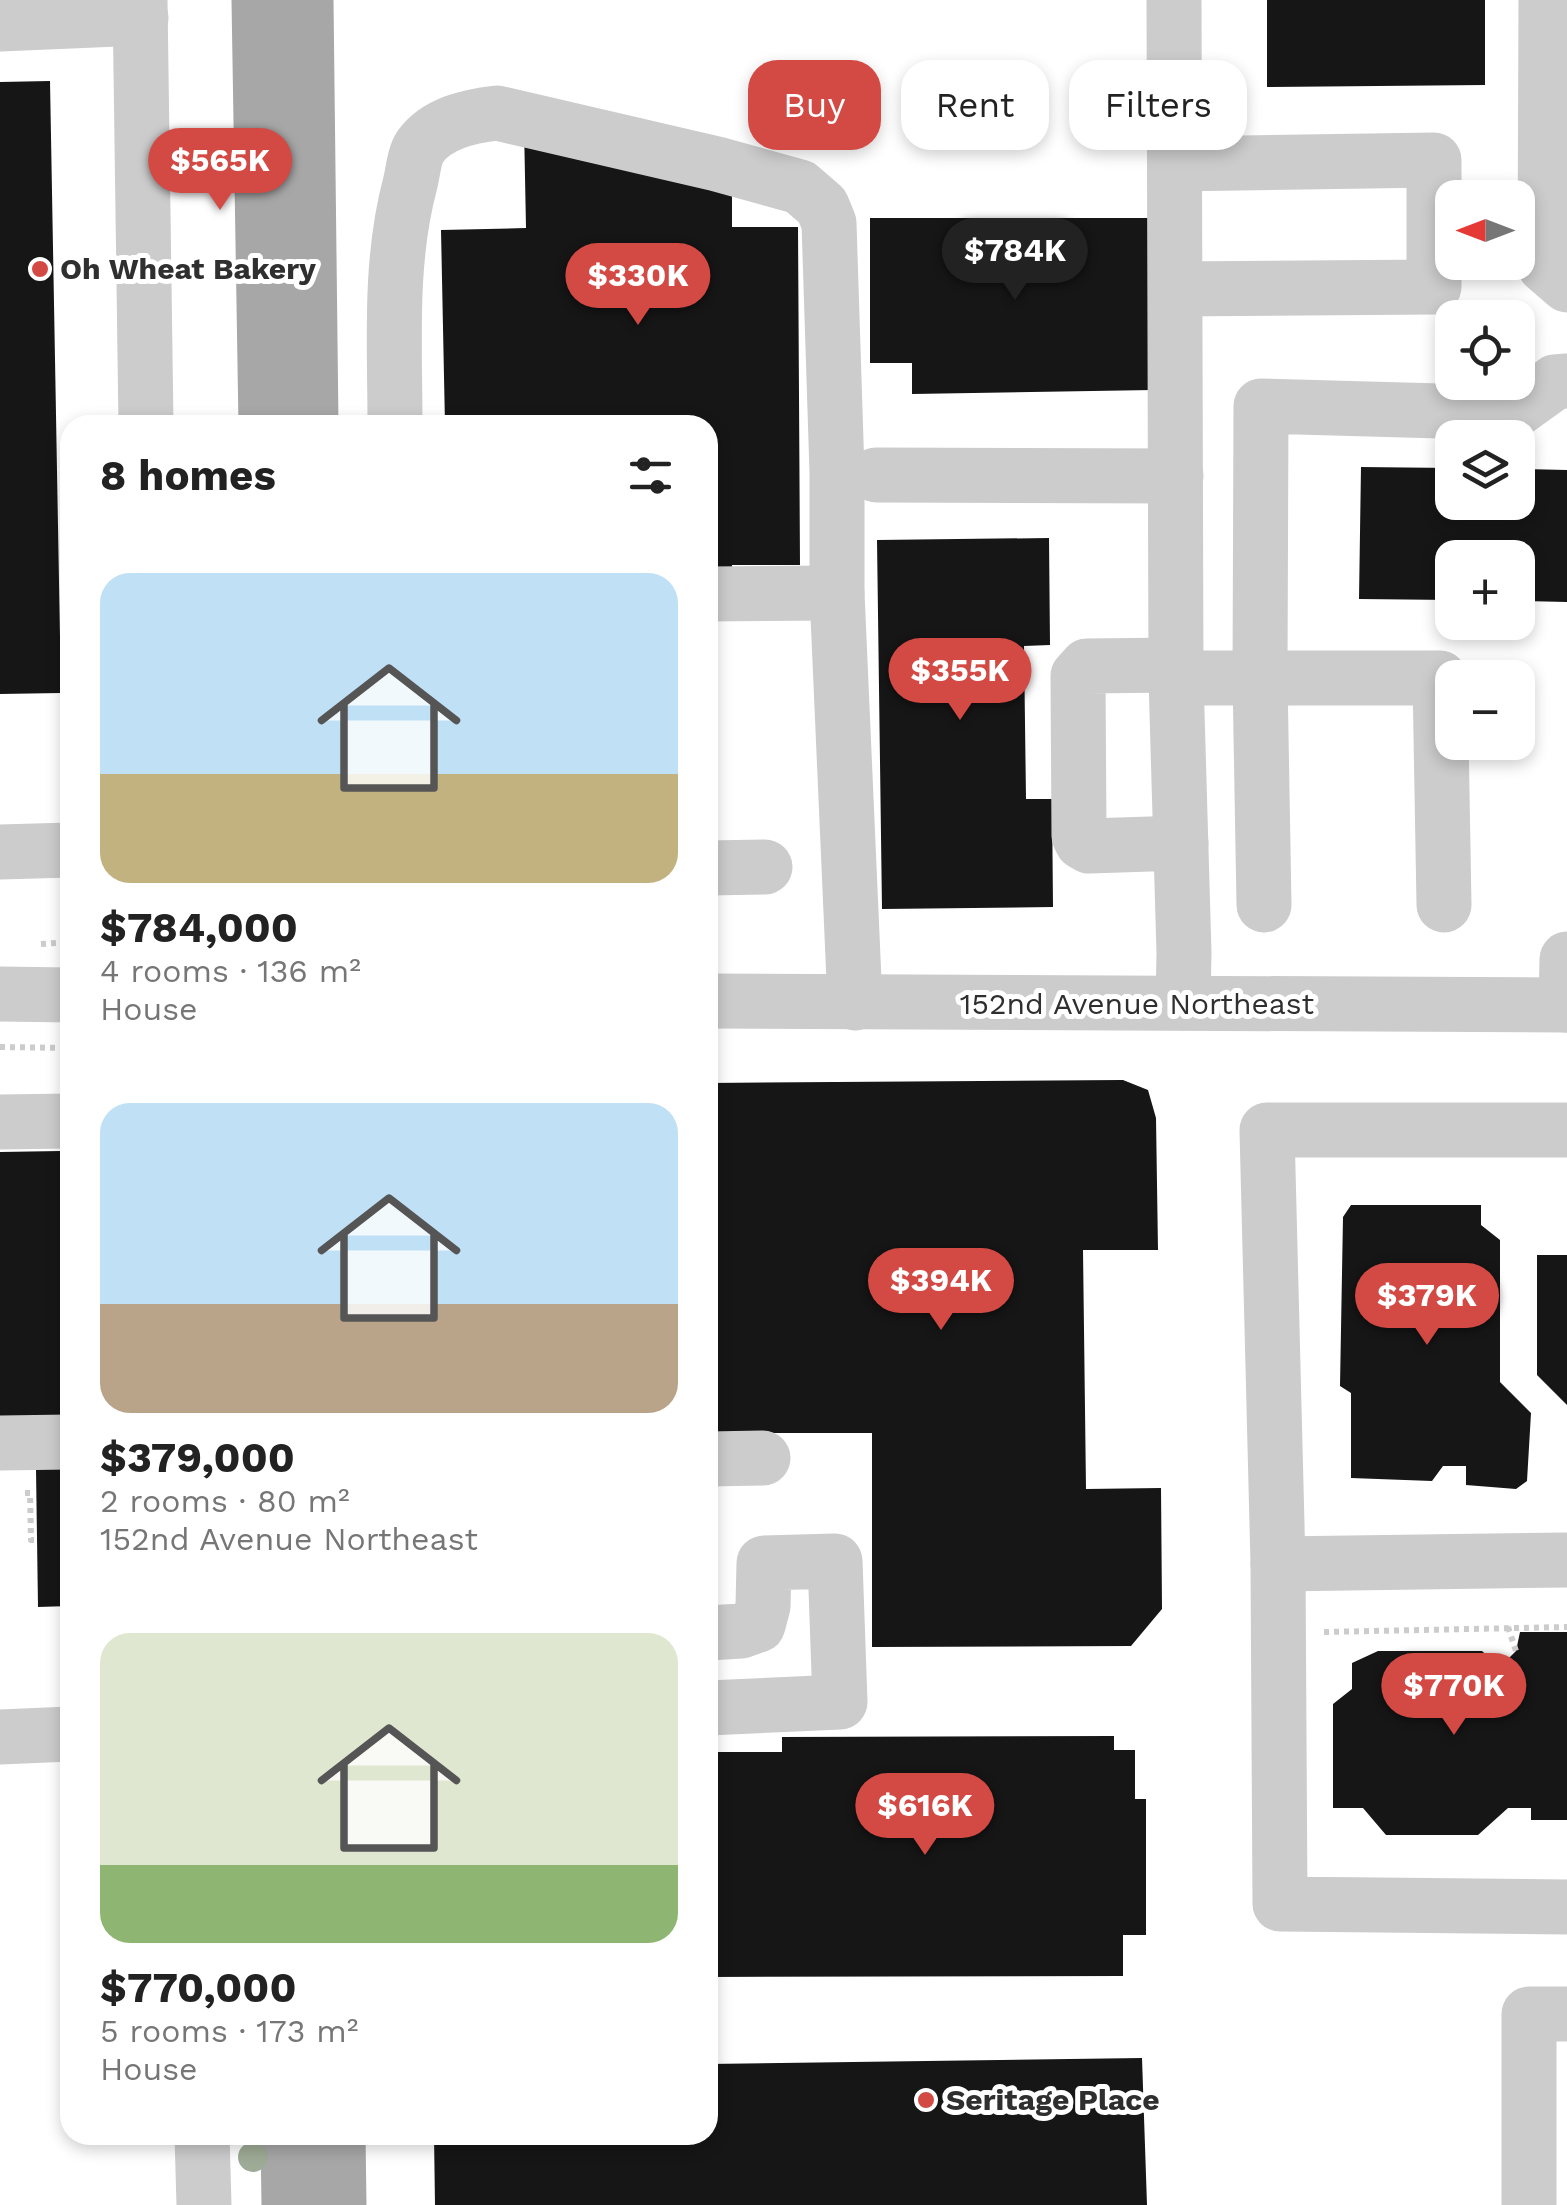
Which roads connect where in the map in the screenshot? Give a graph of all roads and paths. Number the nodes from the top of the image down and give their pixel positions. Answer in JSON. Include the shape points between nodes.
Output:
{"nodes":[{"id":1,"x":260,"y":0,"type":"edge"},
{"id":2,"x":306,"y":0,"type":"edge"},
{"id":3,"x":1174,"y":0,"type":"edge"},
{"id":4,"x":1546,"y":0,"type":"edge"},
{"id":5,"x":141,"y":9,"type":"edge"},
{"id":6,"x":0,"y":24,"type":"edge"},
{"id":7,"x":262,"y":150,"type":"junction"},
{"id":8,"x":1175,"y":164,"type":"junction"},
{"id":9,"x":1556,"y":178,"type":"edge"},
{"id":10,"x":1567,"y":285,"type":"edge"},
{"id":11,"x":1176,"y":289,"type":"junction"},
{"id":12,"x":309,"y":294,"type":"junction"},
{"id":13,"x":1567,"y":381,"type":"edge"},
{"id":14,"x":146,"y":415,"type":"edge"},
{"id":15,"x":266,"y":415,"type":"edge"},
{"id":16,"x":311,"y":415,"type":"edge"},
{"id":17,"x":395,"y":415,"type":"edge"},
{"id":18,"x":876,"y":475,"type":"dead end"},
{"id":19,"x":1176,"y":476,"type":"junction"},
{"id":20,"x":837,"y":592,"type":"junction"},
{"id":21,"x":718,"y":594,"type":"edge"},
{"id":22,"x":1176,"y":672,"type":"junction"},
{"id":23,"x":1260,"y":678,"type":"junction"},
{"id":24,"x":1181,"y":844,"type":"junction"},
{"id":25,"x":60,"y":850,"type":"edge"},
{"id":26,"x":0,"y":852,"type":"edge"},
{"id":27,"x":766,"y":867,"type":"dead end"},
{"id":28,"x":718,"y":868,"type":"edge"},
{"id":29,"x":1264,"y":904,"type":"dead end"},
{"id":30,"x":1444,"y":904,"type":"dead end"},
{"id":31,"x":1567,"y":959,"type":"edge"},
{"id":32,"x":0,"y":994,"type":"edge"},
{"id":33,"x":60,"y":995,"type":"edge"},
{"id":34,"x":718,"y":1002,"type":"edge"},
{"id":35,"x":855,"y":1003,"type":"junction"},
{"id":36,"x":1184,"y":1003,"type":"junction"},
{"id":37,"x":1567,"y":1006,"type":"edge"},
{"id":38,"x":0,"y":1047,"type":"edge"},
{"id":39,"x":60,"y":1048,"type":"edge"},
{"id":40,"x":0,"y":1122,"type":"edge"},
{"id":41,"x":60,"y":1122,"type":"edge"},
{"id":42,"x":1567,"y":1130,"type":"edge"},
{"id":43,"x":60,"y":1446,"type":"edge"},
{"id":44,"x":763,"y":1458,"type":"dead end"},
{"id":45,"x":718,"y":1459,"type":"edge"},
{"id":46,"x":8,"y":1468,"type":"edge"},
{"id":47,"x":38,"y":1540,"type":"dead end"},
{"id":48,"x":1567,"y":1560,"type":"edge"},
{"id":49,"x":1278,"y":1564,"type":"junction"},
{"id":50,"x":1508,"y":1627,"type":"junction"},
{"id":51,"x":1567,"y":1627,"type":"edge"},
{"id":52,"x":718,"y":1632,"type":"edge"},
{"id":53,"x":1278,"y":1634,"type":"junction"},
{"id":54,"x":1516,"y":1651,"type":"dead end"},
{"id":55,"x":718,"y":1708,"type":"edge"},
{"id":56,"x":60,"y":1734,"type":"edge"},
{"id":57,"x":0,"y":1737,"type":"edge"},
{"id":58,"x":1567,"y":1907,"type":"edge"},
{"id":59,"x":1567,"y":2014,"type":"edge"},
{"id":60,"x":202,"y":2145,"type":"edge"},
{"id":61,"x":288,"y":2145,"type":"edge"},
{"id":62,"x":338,"y":2145,"type":"edge"},
{"id":63,"x":204,"y":2205,"type":"edge"},
{"id":64,"x":289,"y":2205,"type":"edge"},
{"id":65,"x":339,"y":2205,"type":"edge"},
{"id":66,"x":1529,"y":2205,"type":"edge"}],
"edges":[{"from":1,"to":7,"type":"main road"},
{"from":2,"to":12,"type":"main road"},
{"from":3,"to":8,"type":"street"},
{"from":4,"to":9,"type":"street"},
{"from":5,"to":6,"type":"street"},
{"from":5,"to":14,"type":"street"},
{"from":7,"to":12,"type":"main road"},
{"from":7,"to":15,"type":"main road"},
{"from":8,"to":11,"type":"street"},
{"from":8,"to":11,"type":"street","via":[[1434,160],[1434,287]]},
{"from":9,"to":10,"type":"street","via":[[1545,266]]},
{"from":11,"to":19,"type":"street"},
{"from":12,"to":16,"type":"main road"},
{"from":13,"to":23,"type":"street","via":[[1555,382],[1512,413],[1261,406]]},
{"from":17,"to":20,"type":"street","via":[[400,221],[420,148],[438,130],[497,113],[800,187],[830,223]]},
{"from":18,"to":19,"type":"street"},
{"from":19,"to":22,"type":"street"},
{"from":20,"to":21,"type":"street"},
{"from":20,"to":35,"type":"street"},
{"from":22,"to":23,"type":"street"},
{"from":22,"to":24,"type":"street"},
{"from":22,"to":24,"type":"street","via":[[1087,666],[1078,676],[1079,836],[1089,846]]},
{"from":23,"to":29,"type":"street"},
{"from":23,"to":30,"type":"street","via":[[1440,678]]},
{"from":24,"to":36,"type":"street"},
{"from":25,"to":26,"type":"street"},
{"from":27,"to":28,"type":"street"},
{"from":31,"to":37,"type":"street"},
{"from":32,"to":33,"type":"street"},
{"from":34,"to":35,"type":"street","name":"152nd Avenue Northeast"},
{"from":35,"to":36,"type":"street","name":"152nd Avenue Northeast"},
{"from":36,"to":37,"type":"street","name":"152nd Avenue Northeast"},
{"from":38,"to":39,"type":"path"},
{"from":40,"to":41,"type":"street"},
{"from":42,"to":49,"type":"street","via":[[1267,1130]]},
{"from":43,"to":46,"type":"street"},
{"from":44,"to":45,"type":"street"},
{"from":46,"to":47,"type":"path","via":[[30,1493],[31,1540]]},
{"from":48,"to":49,"type":"street"},
{"from":49,"to":53,"type":"street"},
{"from":50,"to":51,"type":"path"},
{"from":50,"to":53,"type":"path"},
{"from":50,"to":54,"type":"path"},
{"from":52,"to":55,"type":"street","via":[[758,1624],[764,1562],[836,1561],[840,1702]]},
{"from":53,"to":58,"type":"street","via":[[1280,1904]]},
{"from":56,"to":57,"type":"street"},
{"from":59,"to":66,"type":"street","via":[[1529,2014]]},
{"from":60,"to":63,"type":"street"},
{"from":61,"to":64,"type":"main road"},
{"from":62,"to":65,"type":"main road"}]}
